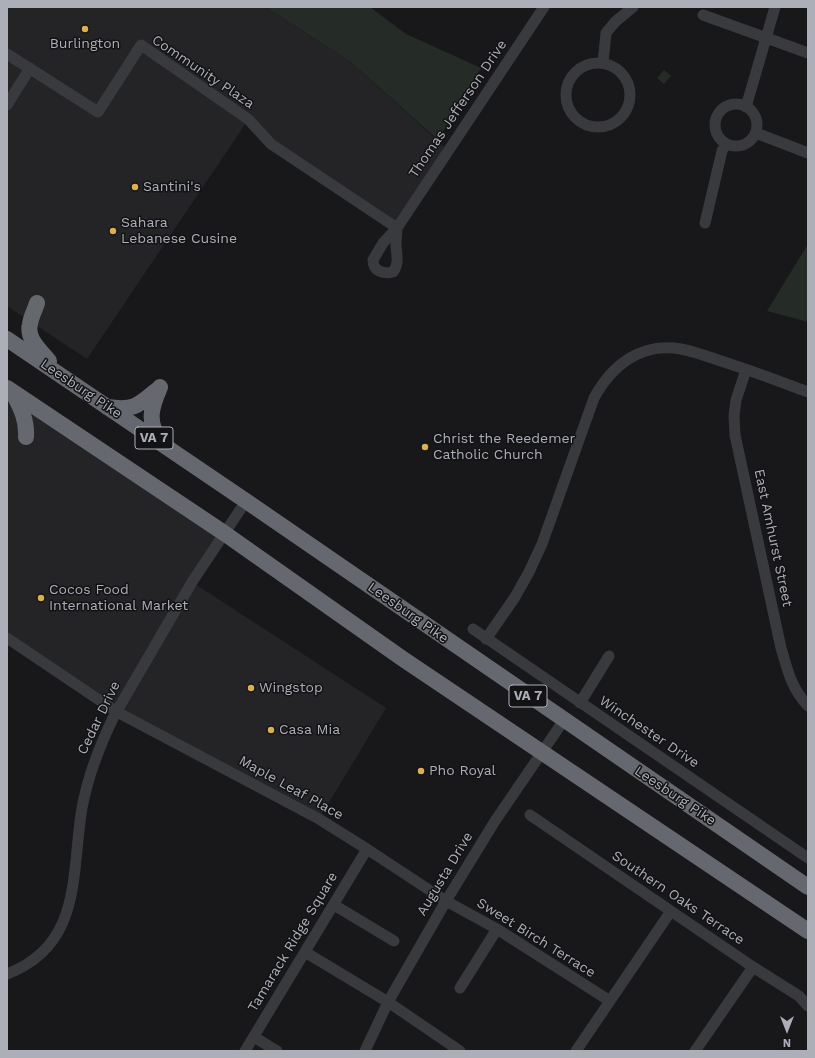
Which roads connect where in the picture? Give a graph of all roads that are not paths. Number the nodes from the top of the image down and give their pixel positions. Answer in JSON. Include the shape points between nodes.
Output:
{"nodes":[{"id":1,"x":544,"y":7,"type":"edge"},
{"id":2,"x":633,"y":7,"type":"edge"},
{"id":3,"x":775,"y":7,"type":"edge"},
{"id":4,"x":702,"y":15,"type":"dead end"},
{"id":5,"x":766,"y":37,"type":"junction"},
{"id":6,"x":808,"y":53,"type":"edge"},
{"id":7,"x":7,"y":54,"type":"edge"},
{"id":8,"x":603,"y":63,"type":"junction"},
{"id":9,"x":30,"y":68,"type":"junction"},
{"id":10,"x":7,"y":105,"type":"edge"},
{"id":11,"x":746,"y":107,"type":"junction"},
{"id":12,"x":756,"y":133,"type":"junction"},
{"id":13,"x":726,"y":144,"type":"junction"},
{"id":14,"x":808,"y":153,"type":"edge"},
{"id":15,"x":705,"y":223,"type":"dead end"},
{"id":16,"x":397,"y":228,"type":"joint"},
{"id":17,"x":37,"y":303,"type":"dead end"},
{"id":18,"x":7,"y":340,"type":"edge"},
{"id":19,"x":746,"y":370,"type":"junction"},
{"id":20,"x":62,"y":376,"type":"junction"},
{"id":21,"x":9,"y":390,"type":"edge"},
{"id":22,"x":808,"y":392,"type":"edge"},
{"id":23,"x":106,"y":407,"type":"junction"},
{"id":24,"x":48,"y":416,"type":"junction"},
{"id":25,"x":165,"y":446,"type":"junction"},
{"id":26,"x":246,"y":501,"type":"junction"},
{"id":27,"x":224,"y":533,"type":"junction"},
{"id":28,"x":473,"y":629,"type":"dead end"},
{"id":29,"x":7,"y":638,"type":"edge"},
{"id":30,"x":486,"y":639,"type":"junction"},
{"id":31,"x":609,"y":656,"type":"dead end"},
{"id":32,"x":580,"y":703,"type":"junction"},
{"id":33,"x":808,"y":706,"type":"edge"},
{"id":34,"x":117,"y":712,"type":"junction"},
{"id":35,"x":564,"y":720,"type":"junction"},
{"id":36,"x":543,"y":752,"type":"junction"},
{"id":37,"x":530,"y":815,"type":"dead end"},
{"id":38,"x":367,"y":849,"type":"junction"},
{"id":39,"x":808,"y":858,"type":"edge"},
{"id":40,"x":808,"y":887,"type":"edge"},
{"id":41,"x":446,"y":901,"type":"junction"},
{"id":42,"x":334,"y":905,"type":"junction"},
{"id":43,"x":671,"y":911,"type":"junction"},
{"id":44,"x":497,"y":929,"type":"junction"},
{"id":45,"x":808,"y":931,"type":"edge"},
{"id":46,"x":394,"y":941,"type":"dead end"},
{"id":47,"x":305,"y":952,"type":"junction"},
{"id":48,"x":753,"y":967,"type":"junction"},
{"id":49,"x":7,"y":974,"type":"edge"},
{"id":50,"x":460,"y":988,"type":"dead end"},
{"id":51,"x":388,"y":1002,"type":"junction"},
{"id":52,"x":610,"y":1002,"type":"junction"},
{"id":53,"x":808,"y":1006,"type":"edge"},
{"id":54,"x":254,"y":1037,"type":"junction"},
{"id":55,"x":245,"y":1051,"type":"edge"},
{"id":56,"x":277,"y":1051,"type":"edge"},
{"id":57,"x":365,"y":1051,"type":"edge"},
{"id":58,"x":460,"y":1051,"type":"edge"},
{"id":59,"x":576,"y":1051,"type":"edge"},
{"id":60,"x":695,"y":1051,"type":"edge"}],
"edges":[{"from":1,"to":16,"type":"street","name":"Thomas Jefferson Drive"},
{"from":2,"to":8,"type":"street","via":[[610,26],[606,33]]},
{"from":3,"to":5,"type":"street"},
{"from":4,"to":5,"type":"street"},
{"from":5,"to":6,"type":"street"},
{"from":5,"to":11,"type":"street"},
{"from":7,"to":9,"type":"street","name":"Community Plaza"},
{"from":8,"to":8,"type":"street","via":[[592,63],[574,74],[566,97],[576,118],[595,126],[616,122],[628,106],[630,93],[628,81],[618,69]]},
{"from":9,"to":10,"type":"street"},
{"from":9,"to":16,"type":"street","name":"Community Plaza","via":[[98,112],[141,45],[248,119],[271,144]]},
{"from":11,"to":12,"type":"street","via":[[756,120]]},
{"from":11,"to":13,"type":"street","via":[[730,106],[717,116],[716,132]]},
{"from":12,"to":13,"type":"street","via":[[745,144]]},
{"from":12,"to":14,"type":"street"},
{"from":13,"to":15,"type":"street","via":[[722,151]]},
{"from":17,"to":20,"type":"highway","via":[[30,323],[30,336]]},
{"from":18,"to":20,"type":"highway","name":"Leesburg Pike","number":"VA 7"},
{"from":19,"to":22,"type":"street"},
{"from":19,"to":30,"type":"street","via":[[680,349],[668,348],[647,350],[638,354],[610,374],[594,398],[542,544],[529,572]]},
{"from":19,"to":33,"type":"street","name":"East Amhurst Street","via":[[736,400],[735,435],[781,648],[791,683]]},
{"from":20,"to":23,"type":"highway","name":"Leesburg Pike","number":"VA 7"},
{"from":21,"to":24,"type":"highway","number":"VA 7"},
{"from":21,"to":24,"type":"highway","via":[[24,416],[26,437],[36,424]]},
{"from":23,"to":25,"type":"highway","name":"Leesburg Pike","number":"VA 7"},
{"from":23,"to":25,"type":"highway","via":[[132,408],[160,387],[154,400],[151,421],[155,433]]},
{"from":24,"to":27,"type":"highway","number":"VA 7"},
{"from":25,"to":26,"type":"highway","name":"Leesburg Pike","number":"VA 7"},
{"from":26,"to":27,"type":"street","name":"Cedar Drive"},
{"from":26,"to":35,"type":"highway","name":"Leesburg Pike","number":"VA 7"},
{"from":27,"to":34,"type":"street","name":"Cedar Drive","via":[[184,595]]},
{"from":27,"to":36,"type":"highway","number":"VA 7","via":[[403,659]]},
{"from":28,"to":30,"type":"street","name":"Winchester Drive"},
{"from":29,"to":34,"type":"street","name":"Maple Leaf Place"},
{"from":30,"to":32,"type":"street","name":"Winchester Drive"},
{"from":31,"to":32,"type":"street"},
{"from":32,"to":39,"type":"street","name":"Winchester Drive"},
{"from":34,"to":38,"type":"street","name":"Maple Leaf Place","via":[[319,819]]},
{"from":34,"to":49,"type":"street","name":"Cedar Drive","via":[[97,754],[84,796],[73,888],[62,923],[42,954]]},
{"from":35,"to":36,"type":"street","name":"Augusta Drive"},
{"from":35,"to":40,"type":"highway","name":"Leesburg Pike","number":"VA 7"},
{"from":36,"to":41,"type":"street","name":"Augusta Drive","via":[[495,821]]},
{"from":36,"to":45,"type":"highway","number":"VA 7"},
{"from":37,"to":43,"type":"street","name":"Southern Oaks Terrace"},
{"from":38,"to":41,"type":"street","name":"Maple Leaf Place"},
{"from":38,"to":42,"type":"street","name":"Tamarack Ridge Square"},
{"from":41,"to":44,"type":"street","name":"Sweet Birch Terrace"},
{"from":41,"to":51,"type":"street","name":"Augusta Drive"},
{"from":42,"to":46,"type":"street"},
{"from":42,"to":47,"type":"street","name":"Tamarack Ridge Square"},
{"from":43,"to":48,"type":"street","name":"Southern Oaks Terrace"},
{"from":43,"to":52,"type":"street"},
{"from":44,"to":50,"type":"street"},
{"from":44,"to":52,"type":"street","name":"Sweet Birch Terrace"},
{"from":47,"to":51,"type":"street"},
{"from":47,"to":54,"type":"street","name":"Tamarack Ridge Square"},
{"from":48,"to":53,"type":"street","name":"Southern Oaks Terrace","via":[[799,996]]},
{"from":48,"to":60,"type":"street"},
{"from":51,"to":57,"type":"street","name":"Augusta Drive"},
{"from":51,"to":58,"type":"street"},
{"from":52,"to":59,"type":"street"},
{"from":54,"to":55,"type":"street","name":"Tamarack Ridge Square"},
{"from":54,"to":56,"type":"street"}]}
